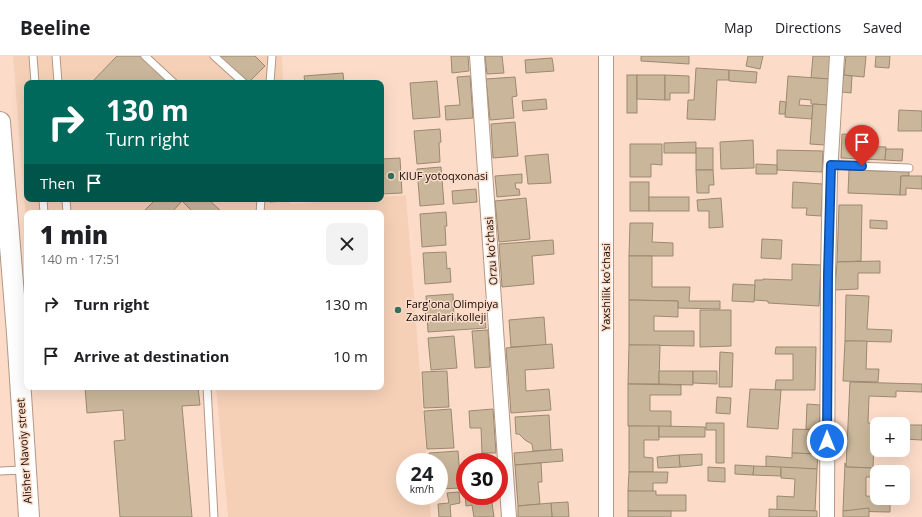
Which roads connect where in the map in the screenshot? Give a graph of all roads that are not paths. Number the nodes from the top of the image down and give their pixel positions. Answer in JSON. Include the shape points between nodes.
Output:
{"nodes":[{"id":1,"x":33,"y":56,"type":"edge"},
{"id":2,"x":56,"y":56,"type":"edge"},
{"id":3,"x":145,"y":56,"type":"edge"},
{"id":4,"x":214,"y":56,"type":"edge"},
{"id":5,"x":272,"y":56,"type":"edge"},
{"id":6,"x":477,"y":56,"type":"edge"},
{"id":7,"x":606,"y":56,"type":"edge"},
{"id":8,"x":837,"y":56,"type":"edge"},
{"id":9,"x":34,"y":80,"type":"edge"},
{"id":10,"x":58,"y":80,"type":"edge"},
{"id":11,"x":171,"y":80,"type":"edge"},
{"id":12,"x":241,"y":80,"type":"edge"},
{"id":13,"x":270,"y":80,"type":"edge"},
{"id":14,"x":0,"y":128,"type":"edge"},
{"id":15,"x":831,"y":165,"type":"junction"},
{"id":16,"x":909,"y":168,"type":"dead end"},
{"id":17,"x":4,"y":224,"type":"edge"},
{"id":18,"x":22,"y":342,"type":"edge"},
{"id":19,"x":207,"y":390,"type":"edge"},
{"id":20,"x":26,"y":470,"type":"junction"},
{"id":21,"x":0,"y":471,"type":"edge"},
{"id":22,"x":29,"y":517,"type":"edge"},
{"id":23,"x":214,"y":517,"type":"edge"},
{"id":24,"x":509,"y":517,"type":"edge"},
{"id":25,"x":606,"y":517,"type":"edge"},
{"id":26,"x":826,"y":517,"type":"edge"}],
"edges":[{"from":1,"to":9,"type":"lane"},
{"from":2,"to":10,"type":"lane"},
{"from":3,"to":11,"type":"lane"},
{"from":4,"to":12,"type":"lane"},
{"from":5,"to":13,"type":"lane"},
{"from":6,"to":24,"type":"street","name":"Orzu koʻchasi"},
{"from":7,"to":25,"type":"street","name":"Yaxshilik koʻchasi"},
{"from":8,"to":15,"type":"street"},
{"from":14,"to":17,"type":"street","name":"Alisher Navoiy street"},
{"from":15,"to":16,"type":"lane"},
{"from":15,"to":26,"type":"street"},
{"from":17,"to":18,"type":"street","name":"Alisher Navoiy street"},
{"from":18,"to":20,"type":"street","name":"Alisher Navoiy street"},
{"from":19,"to":23,"type":"lane"},
{"from":20,"to":21,"type":"lane"},
{"from":20,"to":22,"type":"street","name":"Alisher Navoiy street"}]}
